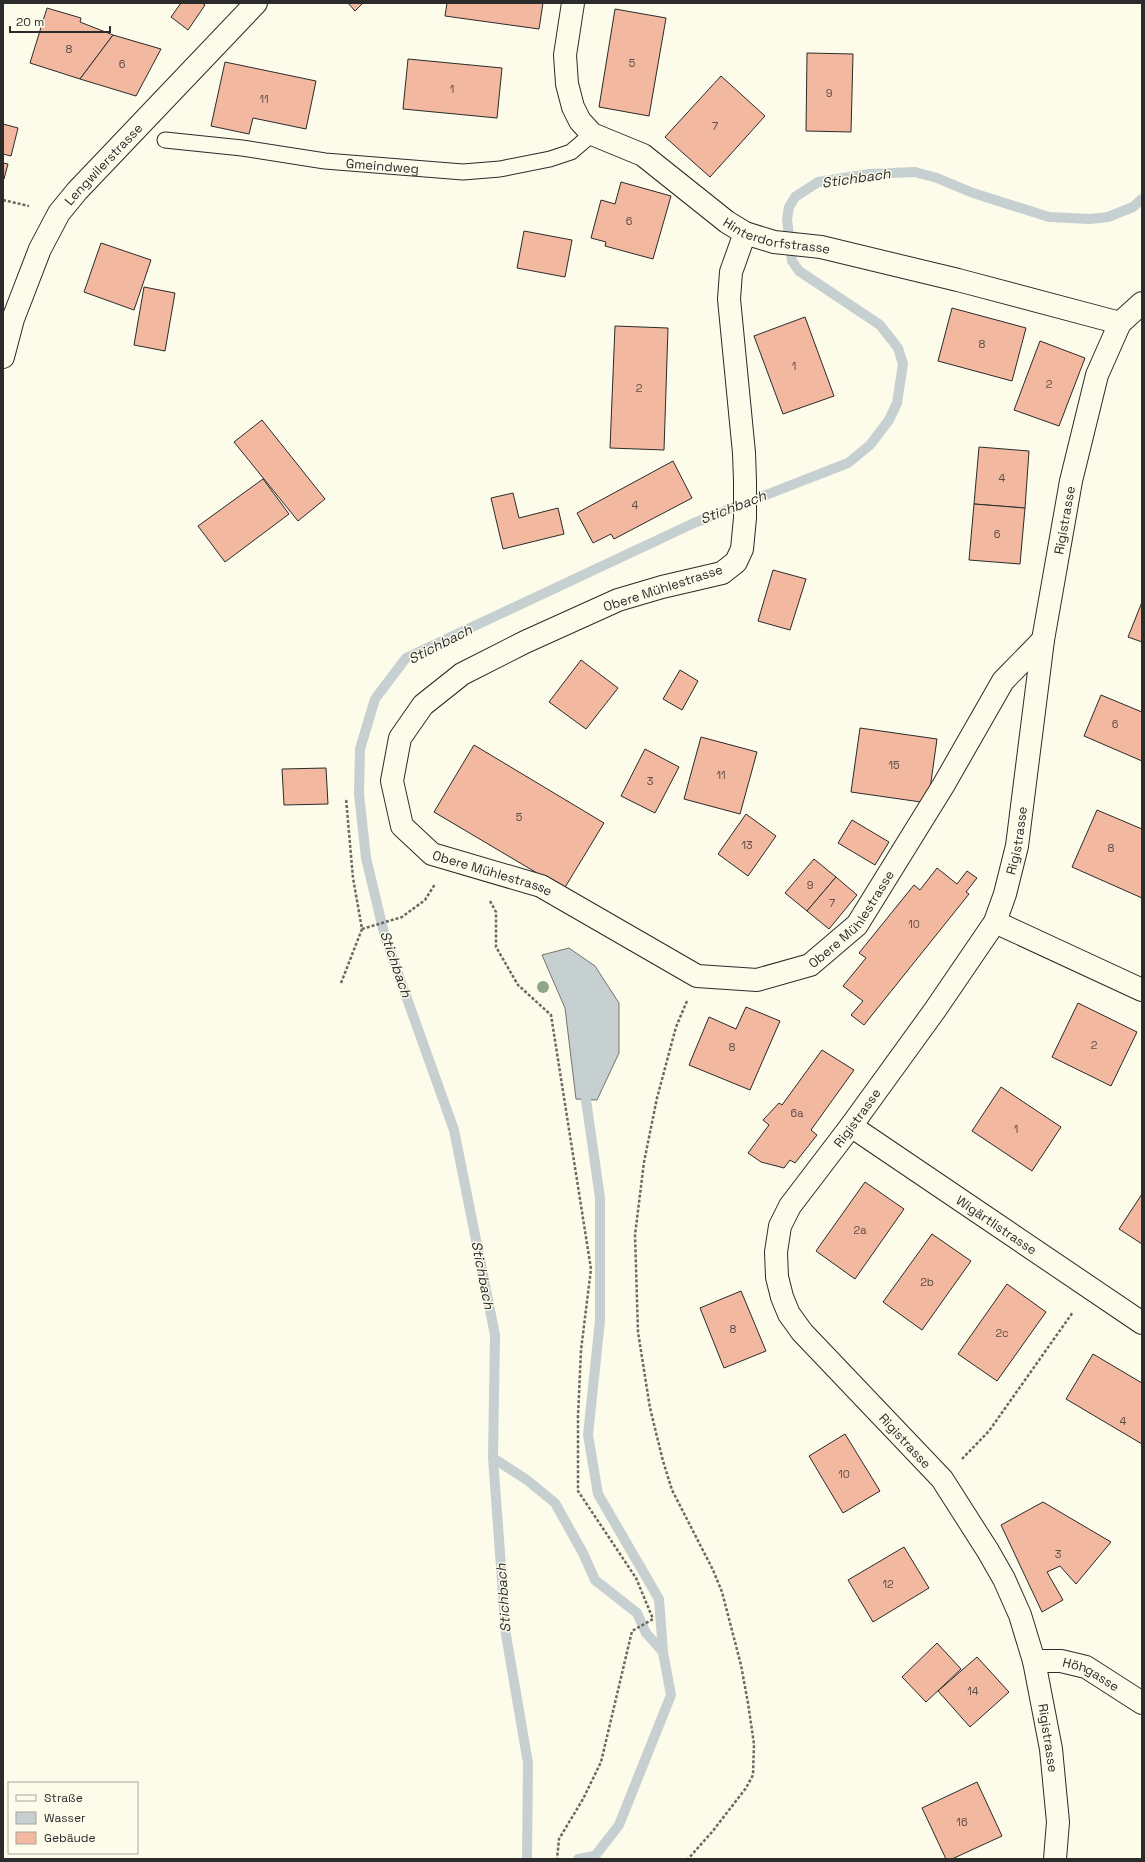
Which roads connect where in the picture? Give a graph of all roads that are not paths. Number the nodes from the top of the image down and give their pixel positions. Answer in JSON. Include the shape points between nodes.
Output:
{"nodes":[{"id":1,"x":256,"y":3,"type":"edge"},
{"id":2,"x":573,"y":3,"type":"edge"},
{"id":3,"x":592,"y":134,"type":"junction"},
{"id":4,"x":165,"y":140,"type":"dead end"},
{"id":5,"x":745,"y":234,"type":"junction"},
{"id":6,"x":1142,"y":303,"type":"edge"},
{"id":7,"x":1120,"y":323,"type":"junction"},
{"id":8,"x":3,"y":357,"type":"edge"},
{"id":9,"x":1043,"y":640,"type":"junction"},
{"id":10,"x":994,"y":922,"type":"junction"},
{"id":11,"x":1142,"y":990,"type":"edge"},
{"id":12,"x":851,"y":1126,"type":"junction"},
{"id":13,"x":1142,"y":1323,"type":"edge"},
{"id":14,"x":1034,"y":1661,"type":"junction"},
{"id":15,"x":1142,"y":1703,"type":"edge"},
{"id":16,"x":1055,"y":1859,"type":"edge"}],
"edges":[{"from":1,"to":8,"type":"street","name":"Lengwilerstrasse","via":[[77,191],[59,214],[40,249],[13,318]]},
{"from":2,"to":3,"type":"street","name":"Hinterdorfstrasse","via":[[565,55],[566,84],[580,121]]},
{"from":3,"to":4,"type":"lane","name":"Gmeindweg","via":[[571,152],[550,159],[500,169],[463,172],[325,161],[242,148]]},
{"from":3,"to":5,"type":"street","name":"Hinterdorfstrasse","via":[[643,154]]},
{"from":5,"to":7,"type":"street","name":"Hinterdorfstrasse","via":[[774,242],[820,247]]},
{"from":5,"to":9,"type":"street","name":"Obere Mühlestrasse","via":[[732,272],[729,299],[745,481],[742,549],[736,562],[722,573],[662,587],[611,603],[462,674],[423,705],[400,738],[392,781],[402,826],[432,854],[541,886],[697,976],[757,980],[810,965],[857,925],[943,786],[1003,681]]},
{"from":6,"to":7,"type":"street"},
{"from":7,"to":9,"type":"street","name":"Rigistrasse","via":[[1098,375],[1071,481]]},
{"from":9,"to":10,"type":"street","name":"Rigistrasse","via":[[1017,846],[1005,894]]},
{"from":10,"to":11,"type":"street"},
{"from":10,"to":12,"type":"street","name":"Rigistrasse","via":[[935,1010]]},
{"from":12,"to":13,"type":"street","name":"Wigärtlistrasse"},
{"from":12,"to":14,"type":"street","name":"Rigistrasse","via":[[790,1206],[780,1226],[776,1252],[778,1284],[782,1298],[789,1314],[802,1332],[942,1479],[1004,1579],[1020,1616]]},
{"from":14,"to":15,"type":"street","name":"Höhgasse","via":[[1061,1660],[1086,1667]]},
{"from":14,"to":16,"type":"street","name":"Rigistrasse","via":[[1051,1749],[1058,1822]]}]}
